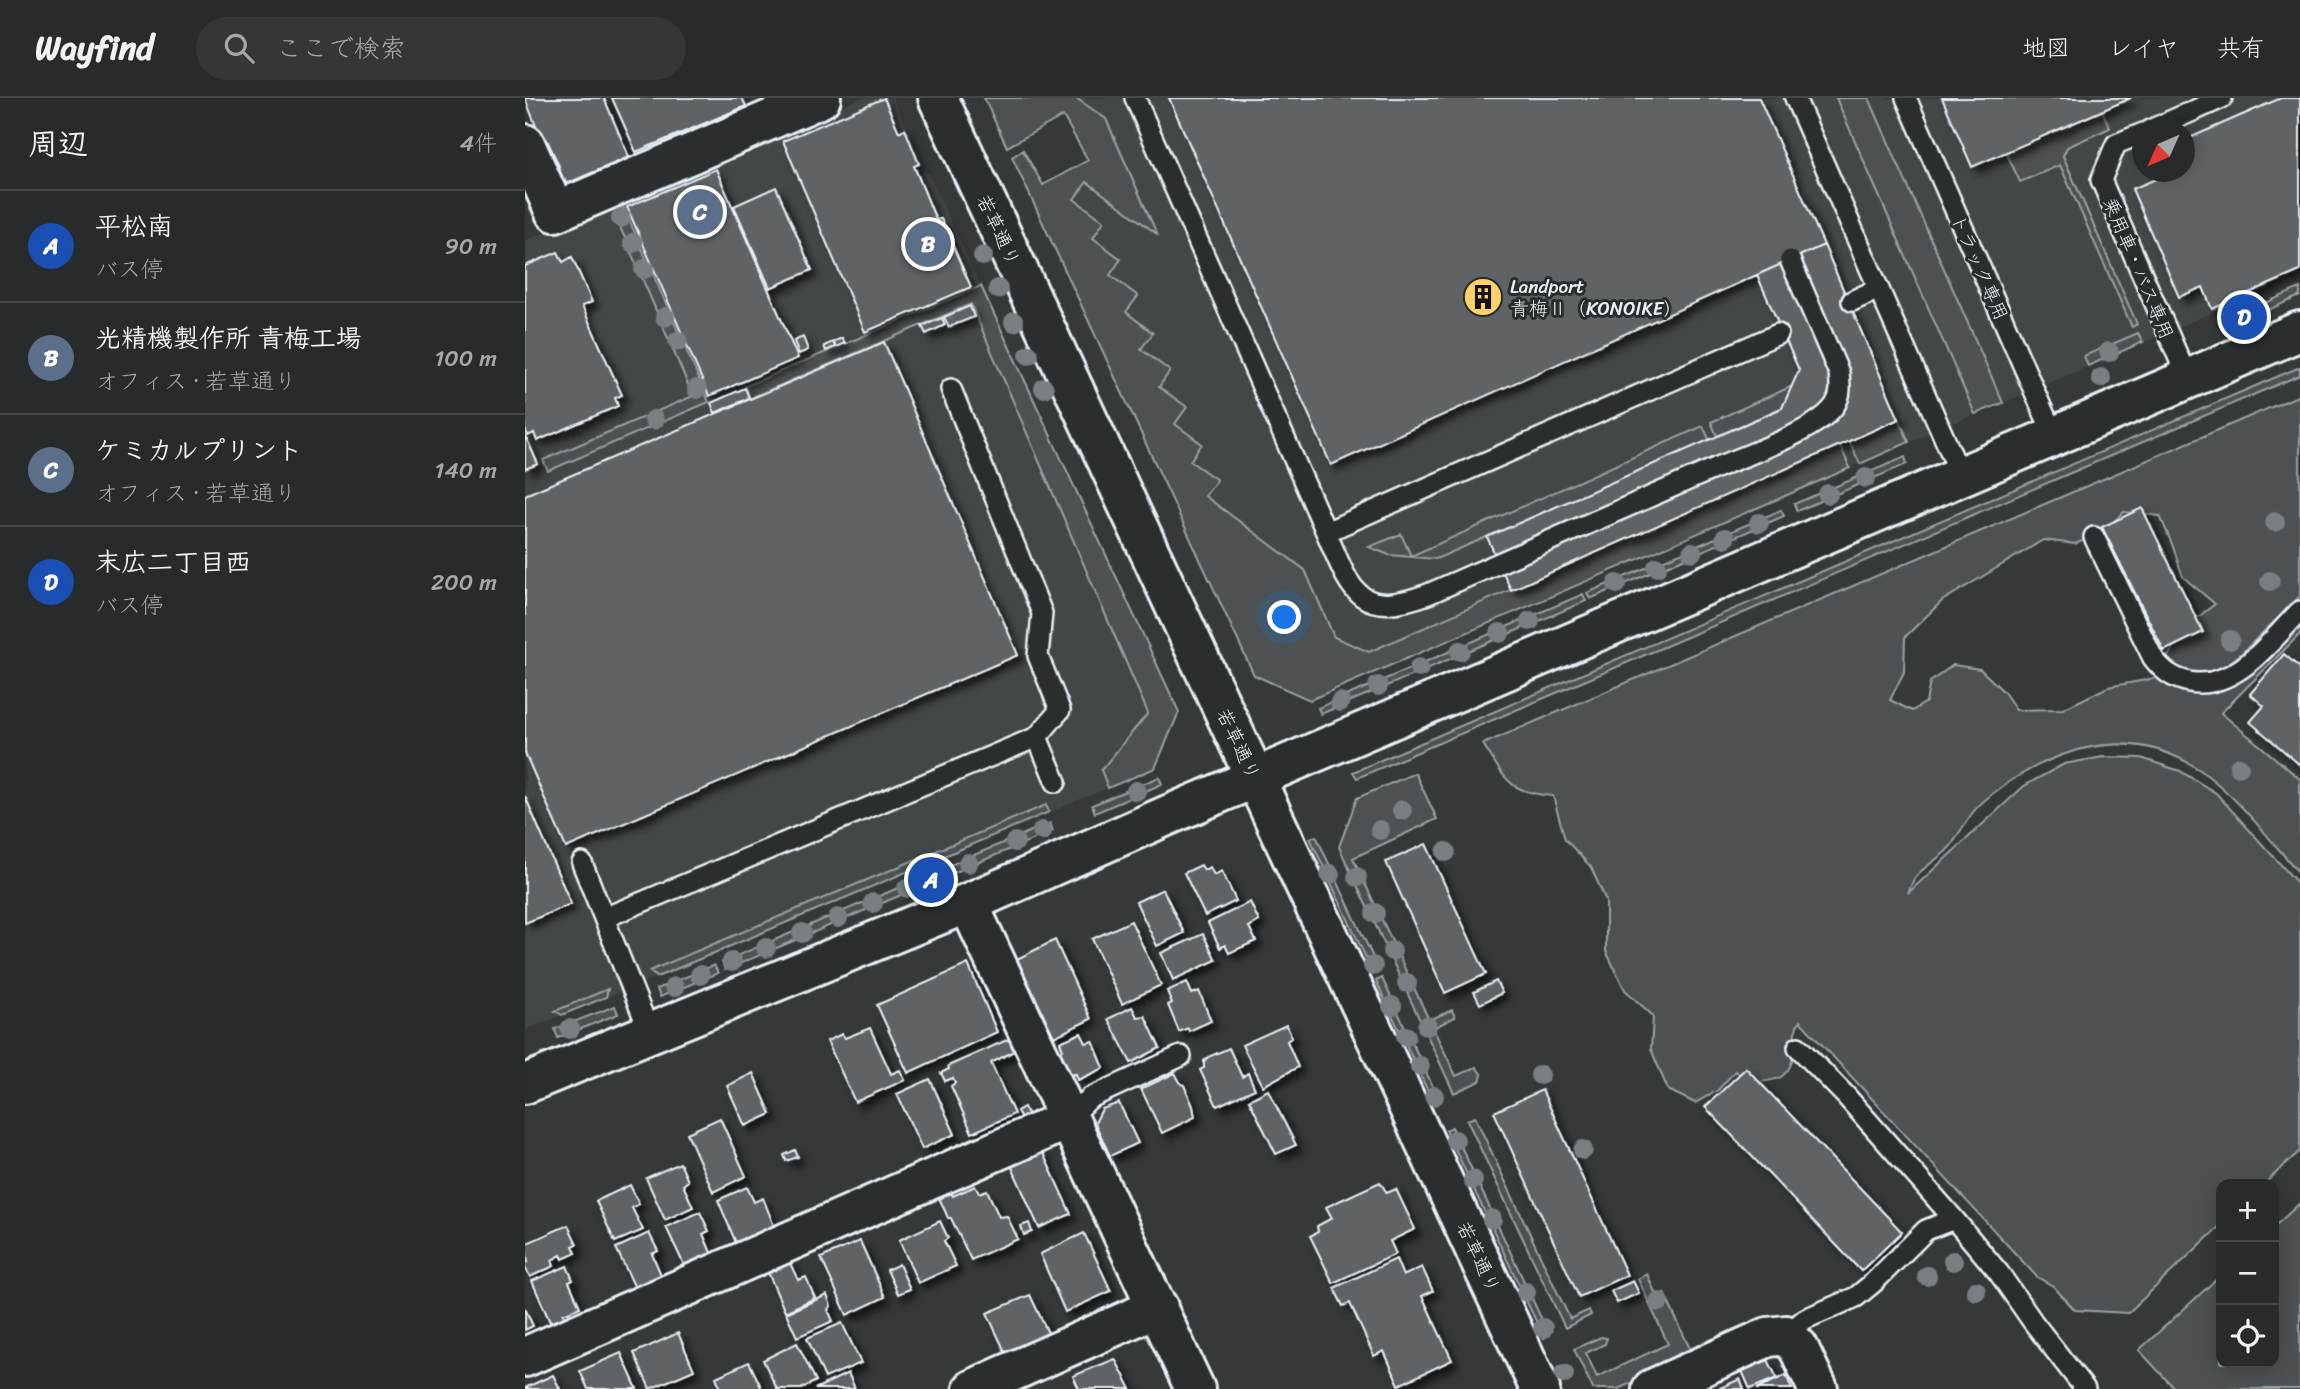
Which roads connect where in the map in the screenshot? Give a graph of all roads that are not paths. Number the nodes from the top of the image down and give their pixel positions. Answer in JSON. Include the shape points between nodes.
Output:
{"nodes":[{"id":1,"x":821,"y":98,"type":"edge"},
{"id":2,"x":938,"y":98,"type":"edge"},
{"id":3,"x":1135,"y":98,"type":"edge"},
{"id":4,"x":1795,"y":98,"type":"edge"},
{"id":5,"x":1906,"y":98,"type":"edge"},
{"id":6,"x":2223,"y":98,"type":"edge"},
{"id":7,"x":2175,"y":119,"type":"edge"},
{"id":8,"x":2132,"y":138,"type":"edge"},
{"id":9,"x":525,"y":144,"type":"edge"},
{"id":10,"x":1790,"y":260,"type":"dead end"},
{"id":11,"x":1878,"y":289,"type":"junction"},
{"id":12,"x":1852,"y":301,"type":"dead end"},
{"id":13,"x":2300,"y":331,"type":"edge"},
{"id":14,"x":1778,"y":334,"type":"dead end"},
{"id":15,"x":2188,"y":379,"type":"junction"},
{"id":16,"x":951,"y":389,"type":"dead end"},
{"id":17,"x":2054,"y":436,"type":"junction"},
{"id":18,"x":1961,"y":476,"type":"junction"},
{"id":19,"x":1327,"y":532,"type":"junction"},
{"id":20,"x":2094,"y":537,"type":"dead end"},
{"id":21,"x":2300,"y":611,"type":"edge"},
{"id":22,"x":1037,"y":737,"type":"junction"},
{"id":23,"x":1255,"y":778,"type":"junction"},
{"id":24,"x":1056,"y":782,"type":"dead end"},
{"id":25,"x":582,"y":863,"type":"dead end"},
{"id":26,"x":968,"y":904,"type":"junction"},
{"id":27,"x":604,"y":918,"type":"junction"},
{"id":28,"x":650,"y":1033,"type":"junction"},
{"id":29,"x":1798,"y":1047,"type":"dead end"},
{"id":30,"x":1181,"y":1056,"type":"dead end"},
{"id":31,"x":525,"y":1084,"type":"edge"},
{"id":32,"x":1069,"y":1119,"type":"junction"},
{"id":33,"x":1954,"y":1219,"type":"junction"},
{"id":34,"x":1158,"y":1307,"type":"junction"},
{"id":35,"x":1786,"y":1335,"type":"junction"},
{"id":36,"x":525,"y":1357,"type":"edge"},
{"id":37,"x":973,"y":1389,"type":"edge"},
{"id":38,"x":1195,"y":1389,"type":"edge"},
{"id":39,"x":1540,"y":1389,"type":"edge"},
{"id":40,"x":1652,"y":1389,"type":"edge"},
{"id":41,"x":1818,"y":1389,"type":"edge"},
{"id":42,"x":2085,"y":1389,"type":"edge"}],
"edges":[{"from":1,"to":9,"type":"street","via":[[555,212]]},
{"from":2,"to":23,"type":"street","name":"若草通り"},
{"from":3,"to":19,"type":"lane"},
{"from":4,"to":11,"type":"lane"},
{"from":5,"to":17,"type":"lane","name":"トラック専用"},
{"from":6,"to":7,"type":"lane"},
{"from":8,"to":15,"type":"lane","name":"乗用車・バス専用","via":[[2116,145],[2101,180]]},
{"from":10,"to":19,"type":"lane","bridge":true,"via":[[1839,373],[1841,390],[1835,405],[1806,429],[1408,601],[1381,605],[1355,590]]},
{"from":11,"to":12,"type":"lane"},
{"from":11,"to":18,"type":"lane"},
{"from":13,"to":15,"type":"street"},
{"from":14,"to":19,"type":"lane"},
{"from":15,"to":17,"type":"street"},
{"from":16,"to":22,"type":"lane","via":[[1042,613],[1038,656],[1060,710]]},
{"from":17,"to":18,"type":"street"},
{"from":18,"to":23,"type":"street"},
{"from":20,"to":21,"type":"lane","via":[[2153,658],[2176,679],[2194,683],[2227,677],[2245,666]]},
{"from":22,"to":24,"type":"lane"},
{"from":22,"to":27,"type":"lane"},
{"from":23,"to":26,"type":"street"},
{"from":23,"to":39,"type":"street","name":"若草通り"},
{"from":25,"to":27,"type":"lane"},
{"from":26,"to":28,"type":"street"},
{"from":26,"to":32,"type":"street"},
{"from":27,"to":28,"type":"lane"},
{"from":28,"to":31,"type":"street"},
{"from":29,"to":33,"type":"lane"},
{"from":30,"to":32,"type":"lane","via":[[1090,1098]]},
{"from":32,"to":34,"type":"street"},
{"from":32,"to":36,"type":"street"},
{"from":33,"to":35,"type":"lane","via":[[1926,1230],[1856,1297],[1805,1319]]},
{"from":33,"to":42,"type":"lane"},
{"from":34,"to":37,"type":"street"},
{"from":34,"to":38,"type":"street"},
{"from":35,"to":40,"type":"street","via":[[1768,1337]]},
{"from":35,"to":41,"type":"street","via":[[1798,1347]]}]}
